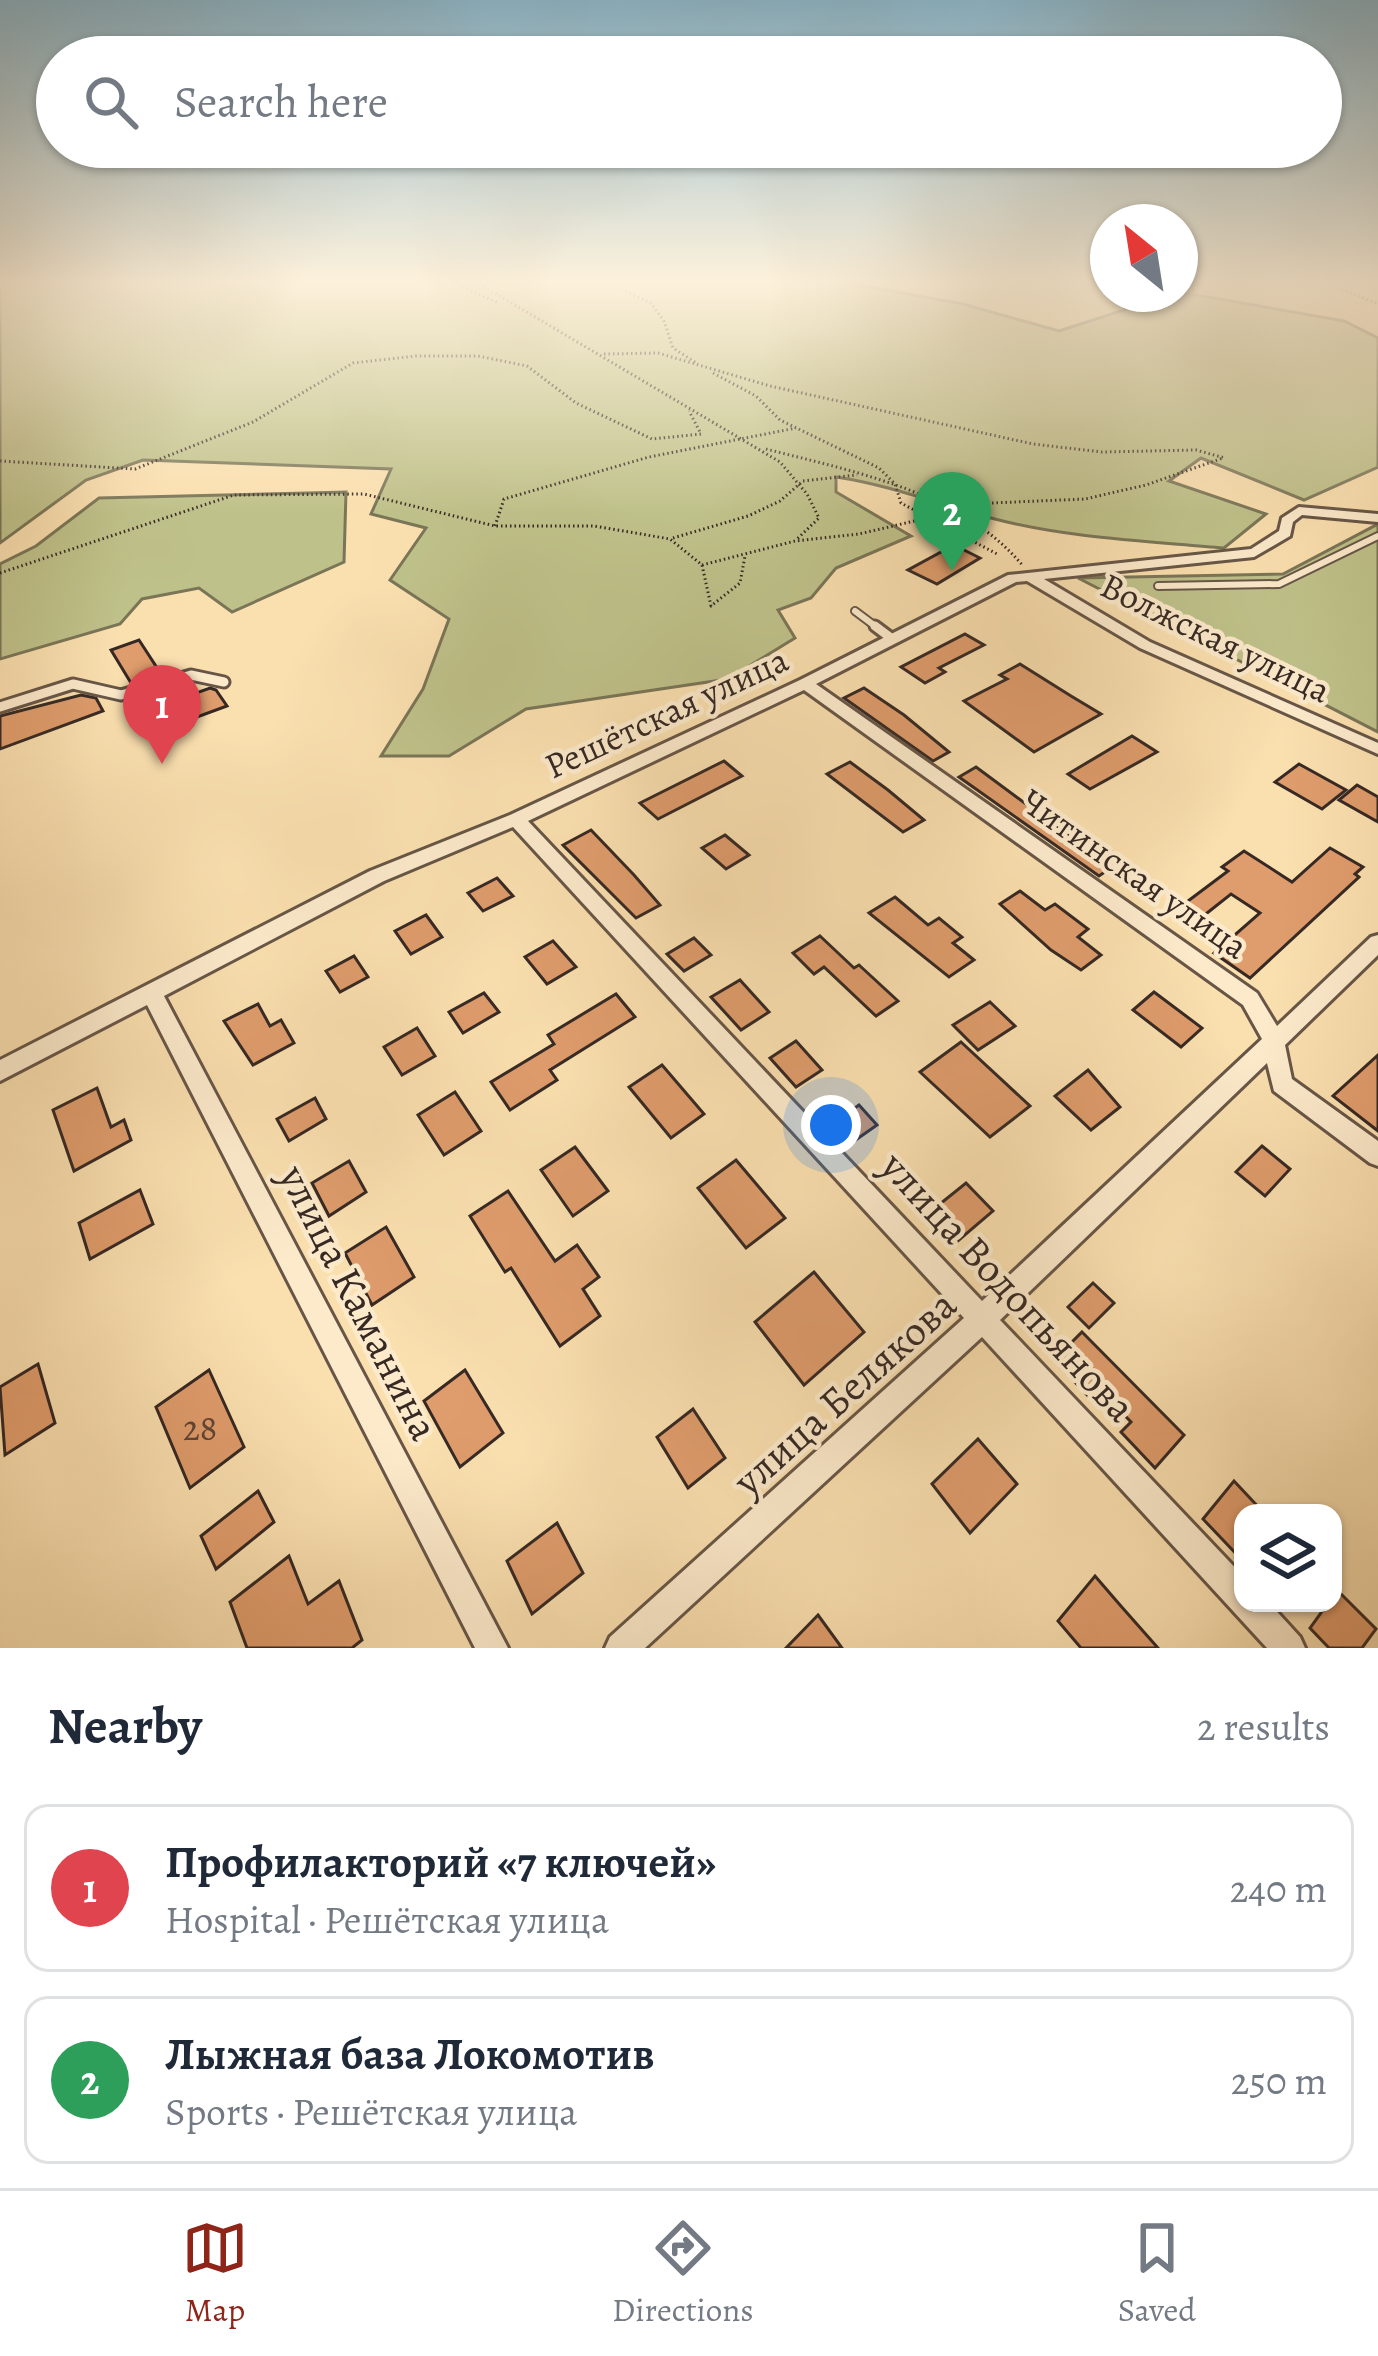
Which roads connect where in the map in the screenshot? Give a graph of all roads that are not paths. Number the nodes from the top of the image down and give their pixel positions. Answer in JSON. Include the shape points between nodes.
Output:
{"nodes":[{"id":1,"x":1378,"y":518,"type":"edge"},
{"id":2,"x":1378,"y":536,"type":"edge"},
{"id":3,"x":1029,"y":576,"type":"junction"},
{"id":4,"x":1158,"y":586,"type":"dead end"},
{"id":5,"x":855,"y":611,"type":"dead end"},
{"id":6,"x":891,"y":638,"type":"junction"},
{"id":7,"x":224,"y":682,"type":"dead end"},
{"id":8,"x":805,"y":683,"type":"junction"},
{"id":9,"x":0,"y":707,"type":"edge"},
{"id":10,"x":1378,"y":749,"type":"edge"},
{"id":11,"x":516,"y":819,"type":"junction"},
{"id":12,"x":1378,"y":943,"type":"edge"},
{"id":13,"x":152,"y":995,"type":"junction"},
{"id":14,"x":1273,"y":1039,"type":"junction"},
{"id":15,"x":0,"y":1072,"type":"edge"},
{"id":16,"x":1378,"y":1155,"type":"edge"},
{"id":17,"x":982,"y":1319,"type":"junction"},
{"id":18,"x":1234,"y":1589,"type":"edge"},
{"id":19,"x":1255,"y":1612,"type":"edge"},
{"id":20,"x":492,"y":1648,"type":"edge"},
{"id":21,"x":621,"y":1648,"type":"edge"},
{"id":22,"x":1288,"y":1648,"type":"edge"}],
"edges":[{"from":1,"to":3,"type":"street","name":"Решётская улица","via":[[1299,511],[1286,532],[1255,553]]},
{"from":2,"to":4,"type":"lane","via":[[1279,584]]},
{"from":3,"to":6,"type":"street","name":"Решётская улица"},
{"from":3,"to":10,"type":"street","name":"Волжская улица","via":[[1145,645]]},
{"from":5,"to":6,"type":"lane"},
{"from":6,"to":8,"type":"street","name":"Решётская улица"},
{"from":7,"to":9,"type":"lane","via":[[191,675],[121,695],[73,684]]},
{"from":8,"to":11,"type":"street","name":"Решётская улица"},
{"from":8,"to":14,"type":"street","name":"Читинская улица","via":[[1250,999]]},
{"from":11,"to":13,"type":"street","name":"Решётская улица","via":[[377,876]]},
{"from":11,"to":17,"type":"street","name":"улица Водопьянова"},
{"from":12,"to":14,"type":"street","name":"улица Белякова"},
{"from":13,"to":15,"type":"street","name":"Решётская улица"},
{"from":13,"to":20,"type":"street","name":"улица Каманина"},
{"from":14,"to":16,"type":"street","name":"Читинская улица","via":[[1282,1084]]},
{"from":14,"to":17,"type":"street","name":"улица Белякова"},
{"from":17,"to":18,"type":"street","name":"улица Водопьянова"},
{"from":17,"to":21,"type":"street","name":"улица Белякова"},
{"from":19,"to":22,"type":"street","name":"улица Водопьянова"}]}
